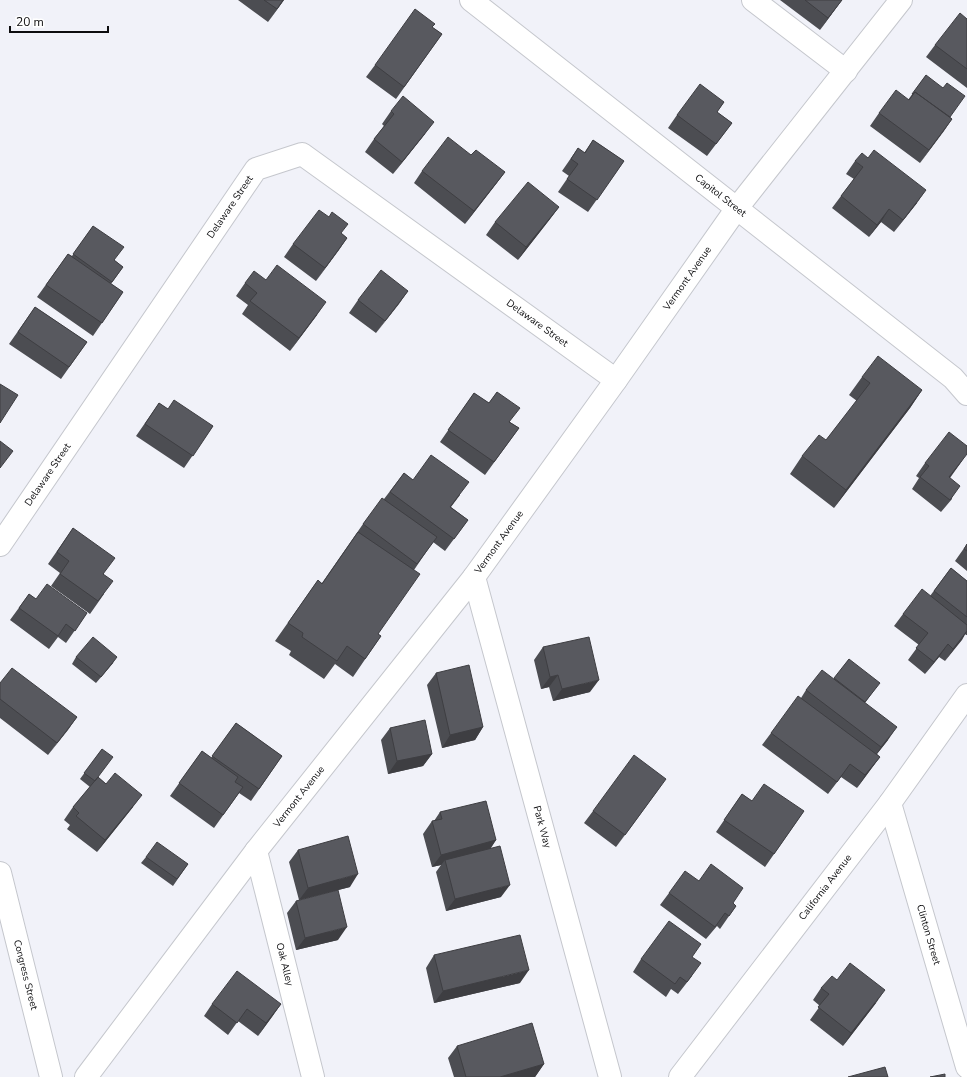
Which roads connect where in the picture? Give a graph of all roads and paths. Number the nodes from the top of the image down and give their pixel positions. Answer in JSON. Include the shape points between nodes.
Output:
{"nodes":[{"id":1,"x":471,"y":0,"type":"edge"},
{"id":2,"x":753,"y":0,"type":"edge"},
{"id":3,"x":901,"y":0,"type":"edge"},
{"id":4,"x":846,"y":71,"type":"junction"},
{"id":5,"x":738,"y":208,"type":"junction"},
{"id":6,"x":616,"y":380,"type":"junction"},
{"id":7,"x":967,"y":394,"type":"edge"},
{"id":8,"x":0,"y":545,"type":"edge"},
{"id":9,"x":474,"y":577,"type":"junction"},
{"id":10,"x":967,"y":695,"type":"edge"},
{"id":11,"x":890,"y":803,"type":"junction"},
{"id":12,"x":256,"y":851,"type":"junction"},
{"id":13,"x":0,"y":873,"type":"edge"},
{"id":14,"x":967,"y":1067,"type":"edge"},
{"id":15,"x":51,"y":1077,"type":"edge"},
{"id":16,"x":86,"y":1077,"type":"edge"},
{"id":17,"x":313,"y":1077,"type":"edge"},
{"id":18,"x":610,"y":1077,"type":"edge"},
{"id":19,"x":680,"y":1077,"type":"edge"}],
"edges":[{"from":1,"to":5,"type":"street","name":"Capitol Street"},
{"from":2,"to":4,"type":"street"},
{"from":3,"to":4,"type":"street","name":"Vermont Avenue"},
{"from":4,"to":5,"type":"street","name":"Vermont Avenue"},
{"from":5,"to":6,"type":"street","name":"Vermont Avenue"},
{"from":5,"to":7,"type":"street","name":"Capitol Street","via":[[953,378]]},
{"from":6,"to":8,"type":"street","name":"Delaware Street","via":[[302,154],[256,169]]},
{"from":6,"to":9,"type":"street","name":"Vermont Avenue"},
{"from":9,"to":12,"type":"street","name":"Vermont Avenue"},
{"from":9,"to":18,"type":"street","name":"Park Way"},
{"from":10,"to":11,"type":"street","name":"California Avenue"},
{"from":11,"to":14,"type":"street","name":"Clinton Street"},
{"from":11,"to":19,"type":"street","name":"California Avenue"},
{"from":12,"to":16,"type":"street","name":"Vermont Avenue"},
{"from":12,"to":17,"type":"street","name":"Oak Alley"},
{"from":13,"to":15,"type":"street","name":"Congress Street"}]}
